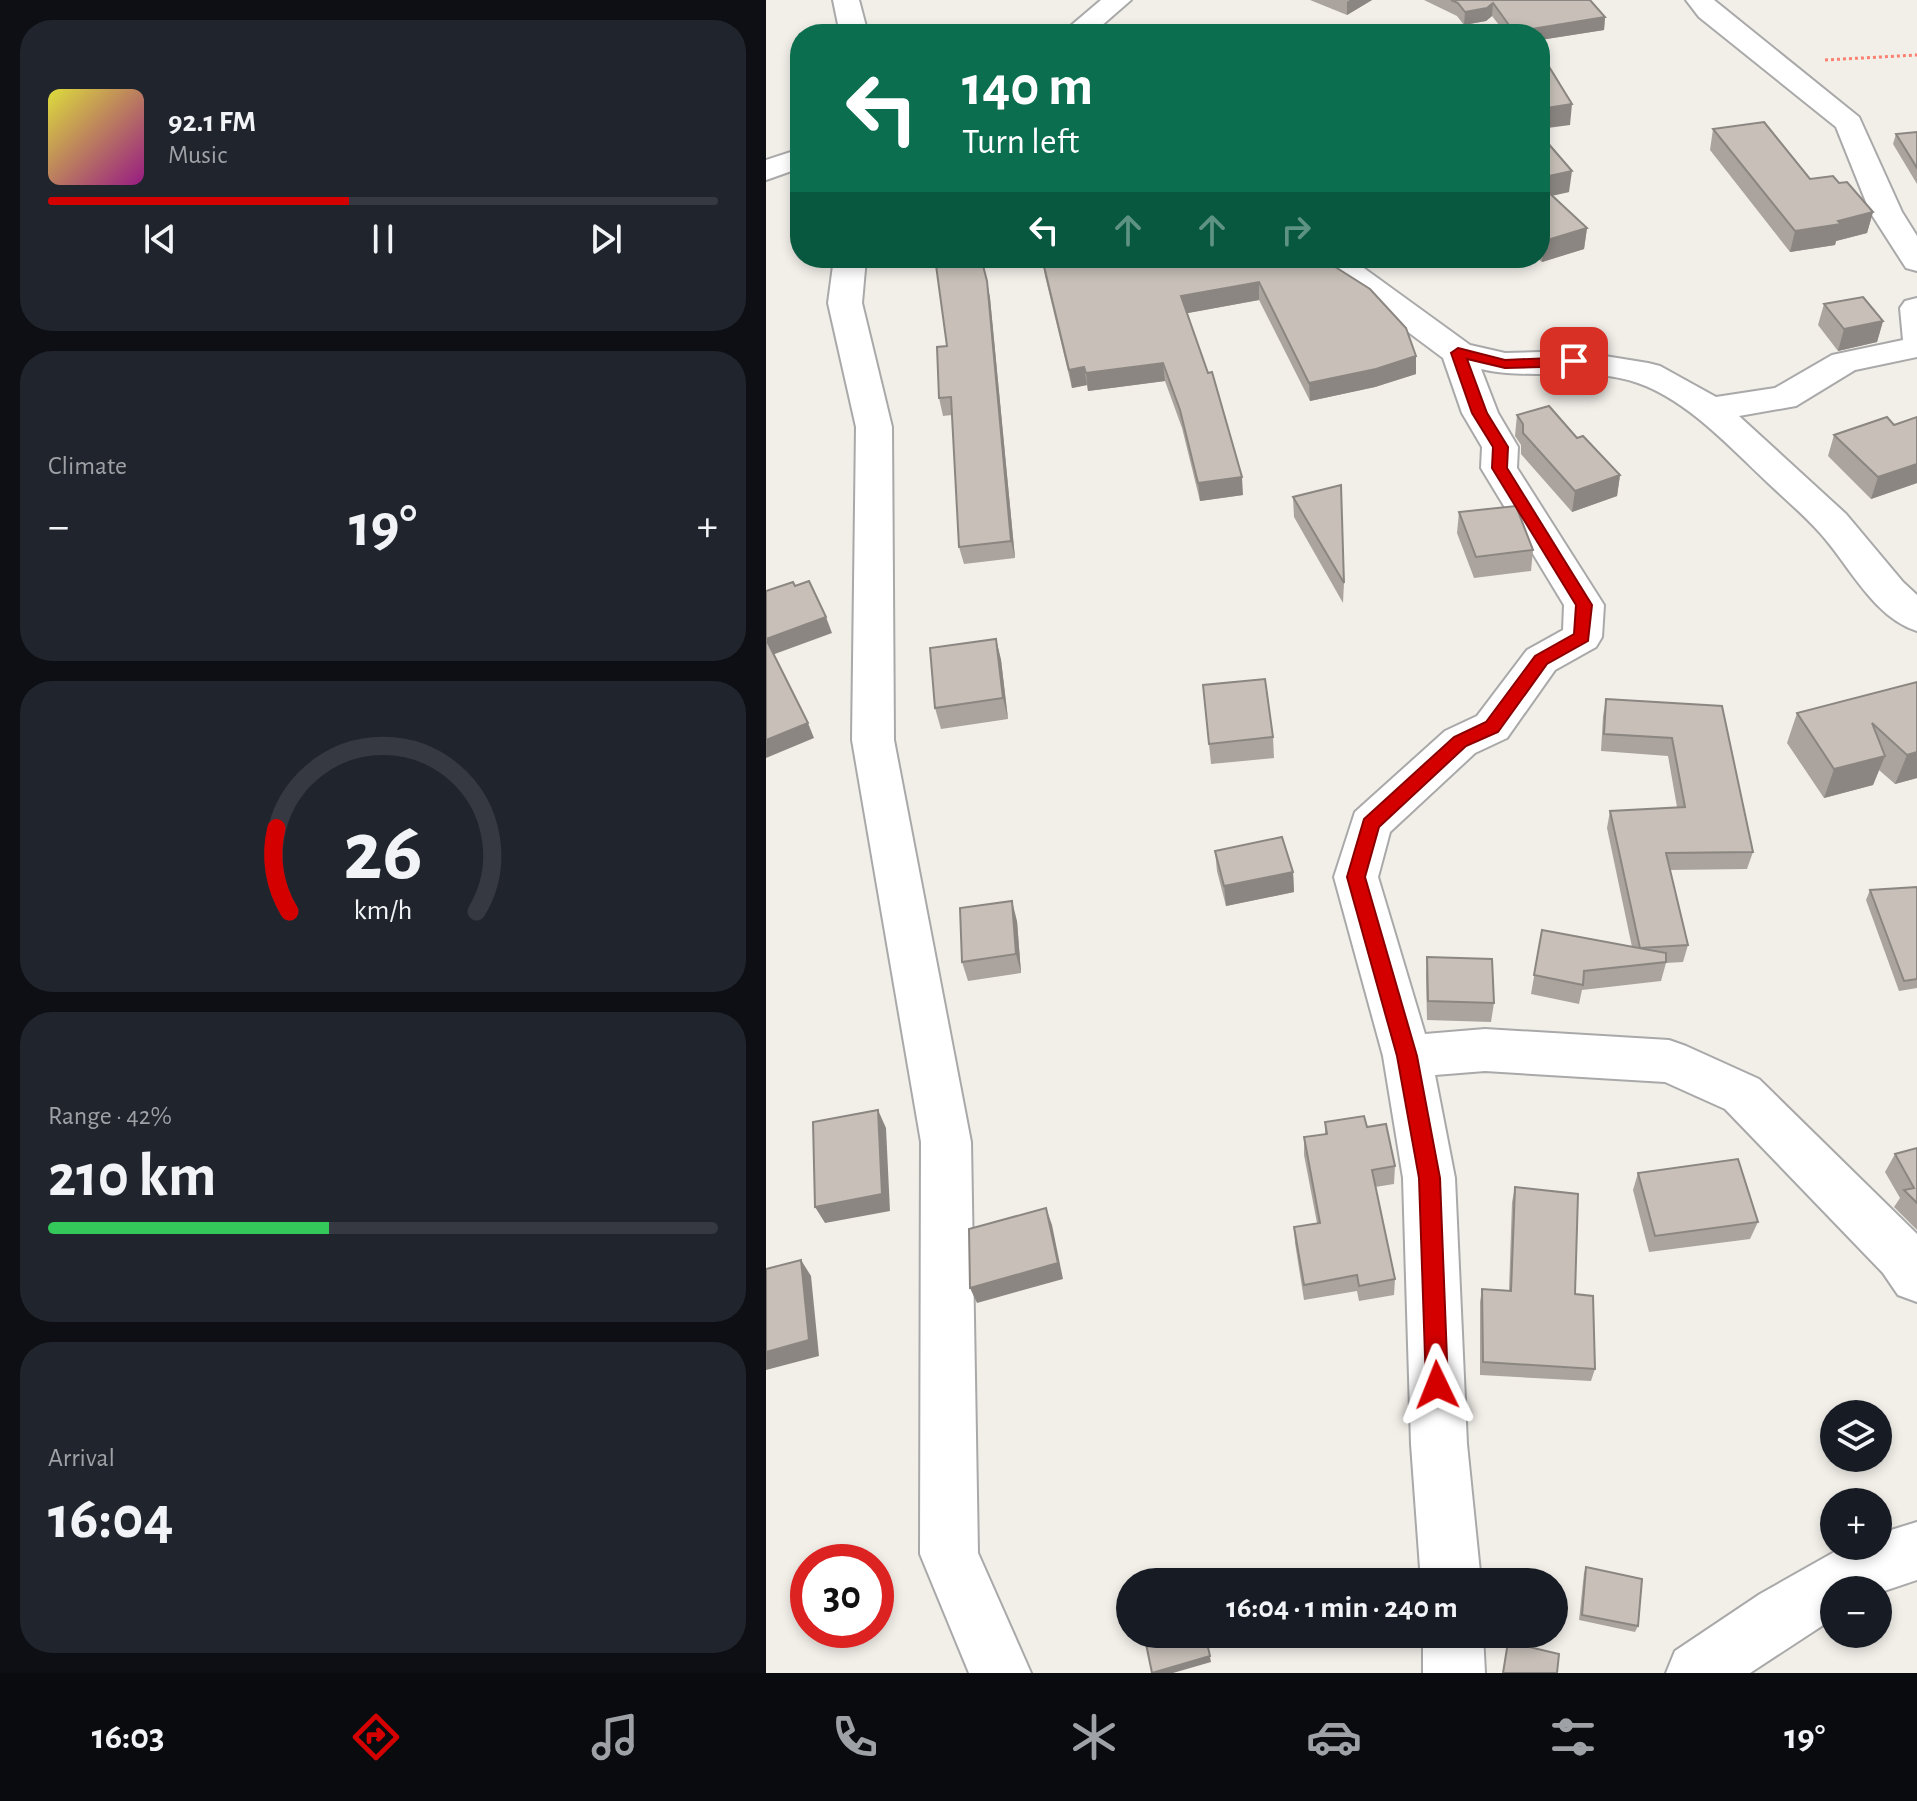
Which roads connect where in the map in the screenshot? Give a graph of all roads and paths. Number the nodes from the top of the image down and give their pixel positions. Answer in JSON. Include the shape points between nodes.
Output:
{"nodes":[{"id":1,"x":1118,"y":0,"type":"edge"},
{"id":2,"x":1699,"y":0,"type":"edge"},
{"id":3,"x":1088,"y":24,"type":"edge"},
{"id":4,"x":1917,"y":55,"type":"edge"},
{"id":5,"x":1776,"y":64,"type":"junction"},
{"id":6,"x":790,"y":162,"type":"edge"},
{"id":7,"x":766,"y":171,"type":"edge"},
{"id":8,"x":1917,"y":261,"type":"edge"},
{"id":9,"x":849,"y":268,"type":"edge"},
{"id":10,"x":1343,"y":268,"type":"edge"},
{"id":11,"x":1917,"y":308,"type":"edge"},
{"id":12,"x":1917,"y":336,"type":"edge"},
{"id":13,"x":1917,"y":347,"type":"edge"},
{"id":14,"x":1458,"y":353,"type":"junction"},
{"id":15,"x":1711,"y":409,"type":"junction"},
{"id":16,"x":1917,"y":617,"type":"edge"},
{"id":17,"x":1407,"y":1056,"type":"junction"},
{"id":18,"x":1917,"y":1277,"type":"edge"},
{"id":19,"x":1917,"y":1551,"type":"edge"},
{"id":20,"x":1450,"y":1568,"type":"edge"},
{"id":21,"x":1453,"y":1648,"type":"edge"},
{"id":22,"x":1000,"y":1673,"type":"edge"},
{"id":23,"x":1454,"y":1673,"type":"edge"},
{"id":24,"x":1697,"y":1673,"type":"edge"}],
"edges":[{"from":1,"to":3,"type":"street"},
{"from":2,"to":5,"type":"street"},
{"from":4,"to":5,"type":"path"},
{"from":5,"to":8,"type":"street","via":[[1849,123],[1886,212]]},
{"from":6,"to":7,"type":"street"},
{"from":9,"to":22,"type":"street","via":[[845,303],[874,427],[873,740],[946,1142],[949,1554]]},
{"from":10,"to":14,"type":"street"},
{"from":11,"to":12,"type":"street"},
{"from":13,"to":15,"type":"street","via":[[1844,362],[1784,398]]},
{"from":14,"to":15,"type":"street","via":[[1505,364],[1574,361],[1648,374]]},
{"from":14,"to":17,"type":"street","via":[[1480,413],[1500,447],[1499,468],[1584,605],[1582,637],[1541,660],[1492,727],[1460,742],[1370,824],[1356,877]]},
{"from":15,"to":16,"type":"street","via":[[1833,523],[1889,592]]},
{"from":17,"to":18,"type":"street","via":[[1485,1050],[1669,1061],[1742,1094],[1902,1255]]},
{"from":17,"to":20,"type":"street","via":[[1429,1178],[1439,1444]]},
{"from":19,"to":24,"type":"street","via":[[1861,1569]]},
{"from":21,"to":23,"type":"street"}]}
